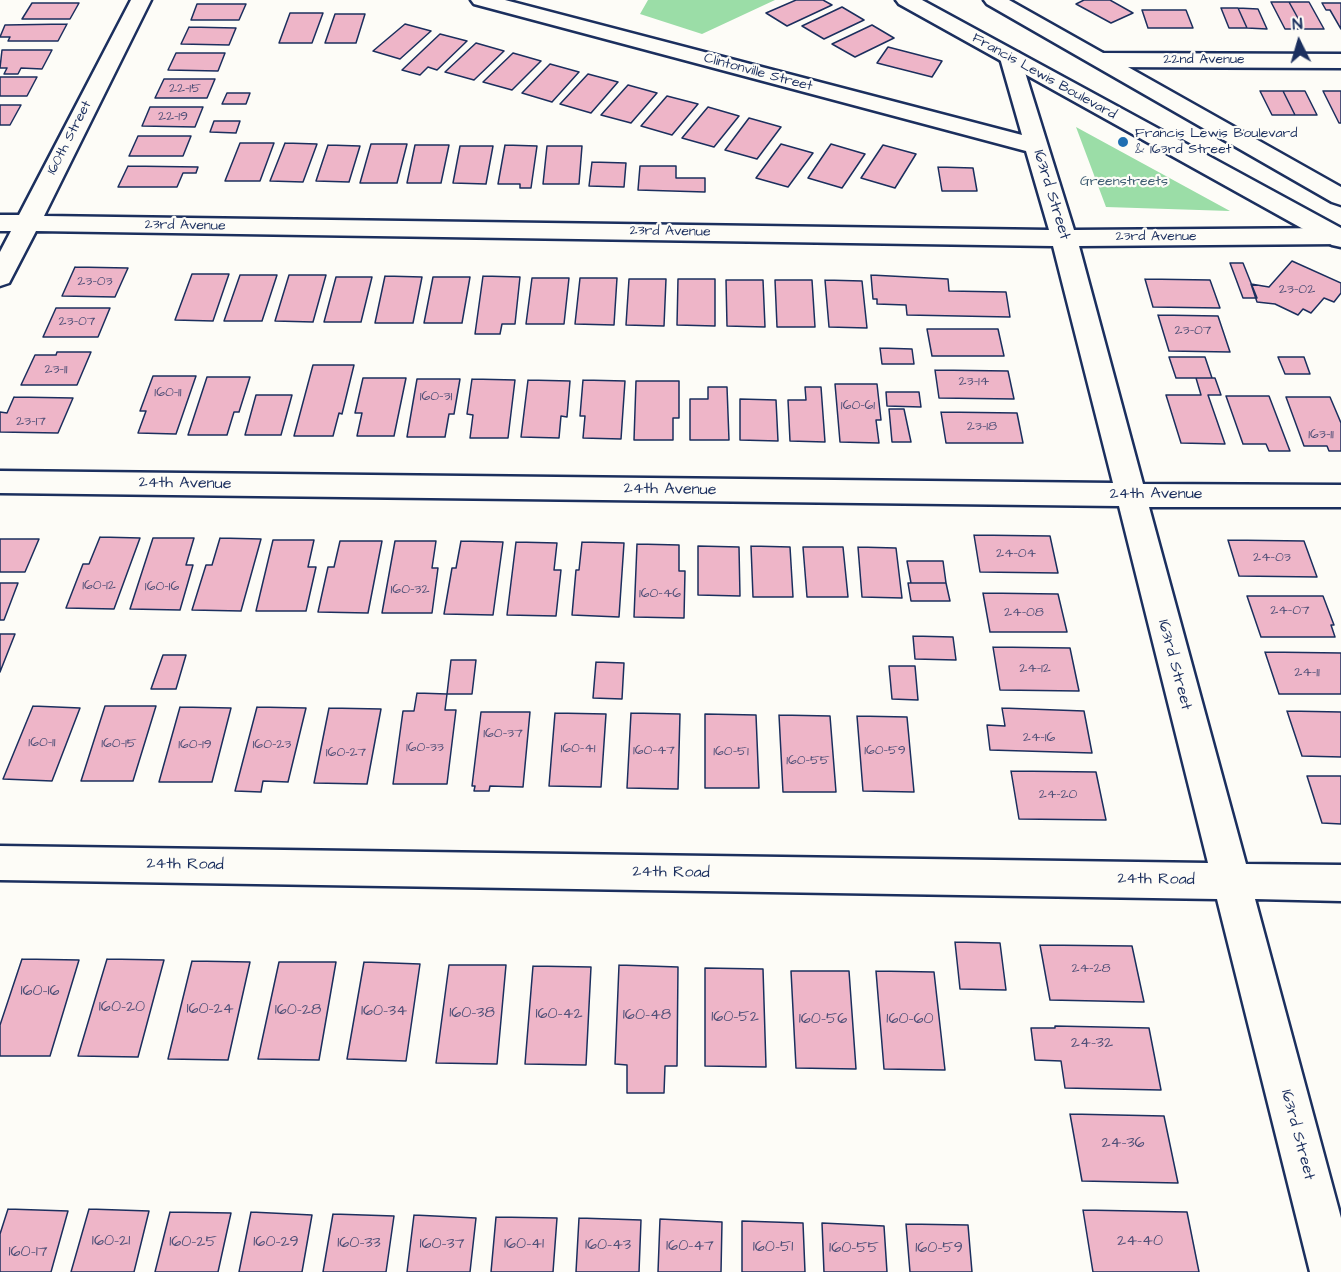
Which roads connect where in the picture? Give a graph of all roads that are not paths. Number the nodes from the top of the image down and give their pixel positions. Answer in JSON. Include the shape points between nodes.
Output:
{"nodes":[{"id":1,"x":141,"y":0,"type":"edge"},
{"id":2,"x":481,"y":0,"type":"edge"},
{"id":3,"x":906,"y":0,"type":"edge"},
{"id":4,"x":996,"y":3,"type":"edge"},
{"id":5,"x":1011,"y":58,"type":"junction"},
{"id":6,"x":1103,"y":60,"type":"junction"},
{"id":7,"x":1341,"y":61,"type":"edge"},
{"id":8,"x":1036,"y":146,"type":"junction"},
{"id":9,"x":1341,"y":197,"type":"edge"},
{"id":10,"x":0,"y":223,"type":"edge"},
{"id":11,"x":27,"y":224,"type":"junction"},
{"id":12,"x":1339,"y":237,"type":"edge"},
{"id":13,"x":1064,"y":238,"type":"junction"},
{"id":14,"x":0,"y":277,"type":"edge"},
{"id":15,"x":0,"y":482,"type":"edge"},
{"id":16,"x":1129,"y":495,"type":"junction"},
{"id":17,"x":1341,"y":496,"type":"edge"},
{"id":18,"x":0,"y":863,"type":"edge"},
{"id":19,"x":1230,"y":881,"type":"junction"},
{"id":20,"x":1341,"y":884,"type":"edge"},
{"id":21,"x":1333,"y":1272,"type":"edge"}],
"edges":[{"from":1,"to":11,"type":"street","name":"160th Street"},
{"from":2,"to":8,"type":"street","name":"Clintonville Street"},
{"from":3,"to":5,"type":"street","name":"Francis Lewis Boulevard"},
{"from":4,"to":6,"type":"street"},
{"from":5,"to":8,"type":"street","name":"163rd Street"},
{"from":5,"to":12,"type":"street","name":"Francis Lewis Boulevard"},
{"from":6,"to":7,"type":"street","name":"22nd Avenue"},
{"from":6,"to":9,"type":"street"},
{"from":8,"to":13,"type":"street","name":"163rd Street"},
{"from":10,"to":11,"type":"street","name":"23rd Avenue"},
{"from":11,"to":13,"type":"street","name":"23rd Avenue"},
{"from":11,"to":14,"type":"street","name":"160th Street"},
{"from":12,"to":13,"type":"street","name":"23rd Avenue"},
{"from":13,"to":16,"type":"street","name":"163rd Street"},
{"from":15,"to":16,"type":"street","name":"24th Avenue"},
{"from":16,"to":17,"type":"street","name":"24th Avenue"},
{"from":16,"to":19,"type":"street","name":"163rd Street"},
{"from":18,"to":19,"type":"street","name":"24th Road"},
{"from":19,"to":20,"type":"street","name":"24th Road"},
{"from":19,"to":21,"type":"street","name":"163rd Street"}]}
